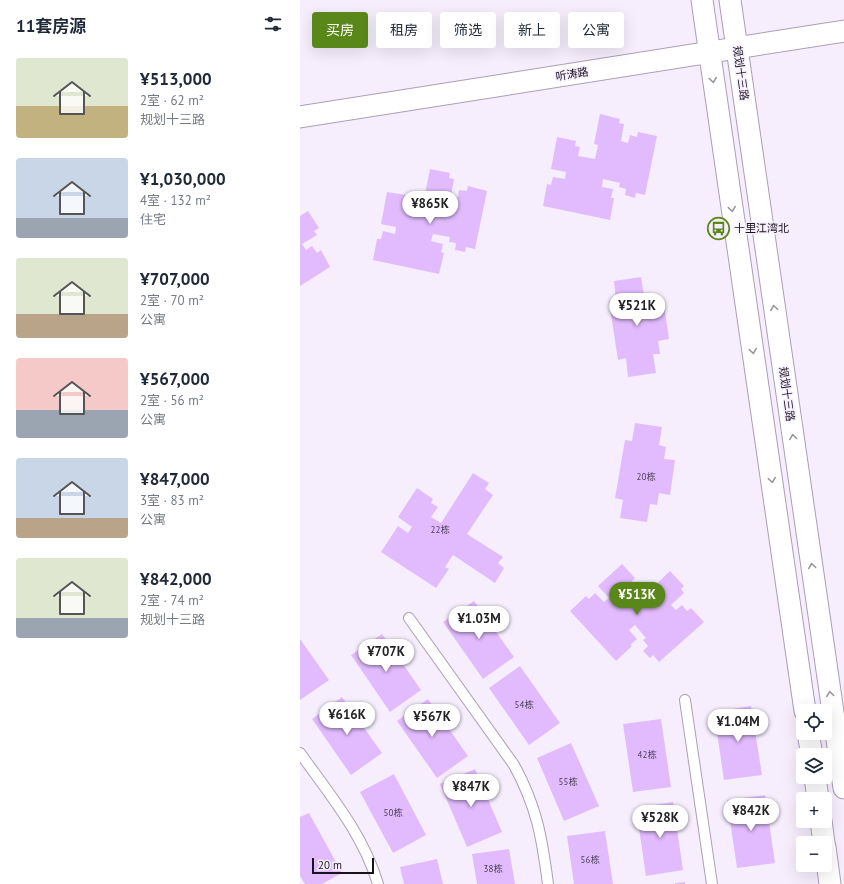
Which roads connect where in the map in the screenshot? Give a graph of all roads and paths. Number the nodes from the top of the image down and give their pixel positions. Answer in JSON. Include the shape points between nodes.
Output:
{"nodes":[{"id":1,"x":702,"y":0,"type":"edge"},
{"id":2,"x":730,"y":0,"type":"edge"},
{"id":3,"x":844,"y":31,"type":"edge"},
{"id":4,"x":737,"y":48,"type":"junction"},
{"id":5,"x":709,"y":52,"type":"junction"},
{"id":6,"x":300,"y":117,"type":"edge"},
{"id":7,"x":408,"y":618,"type":"dead end"},
{"id":8,"x":685,"y":700,"type":"dead end"},
{"id":9,"x":804,"y":704,"type":"edge"},
{"id":10,"x":300,"y":753,"type":"edge"},
{"id":11,"x":844,"y":788,"type":"edge"},
{"id":12,"x":828,"y":872,"type":"edge"},
{"id":13,"x":378,"y":884,"type":"edge"},
{"id":14,"x":548,"y":884,"type":"edge"},
{"id":15,"x":712,"y":884,"type":"edge"},
{"id":16,"x":830,"y":884,"type":"edge"}],
"edges":[{"from":1,"to":5,"type":"street"},
{"from":2,"to":4,"type":"street","name":"规划十三路"},
{"from":3,"to":4,"type":"street","name":"听涛路"},
{"from":4,"to":5,"type":"street","name":"听涛路"},
{"from":11,"to":4,"type":"street","name":"规划十三路","one_way":true},
{"from":5,"to":6,"type":"street","name":"听涛路"},
{"from":5,"to":9,"type":"street","one_way":true},
{"from":7,"to":14,"type":"lane","via":[[514,765],[524,783],[538,820]]},
{"from":8,"to":15,"type":"lane"},
{"from":10,"to":13,"type":"lane","via":[[350,822],[369,857]]},
{"from":12,"to":16,"type":"street"}]}
